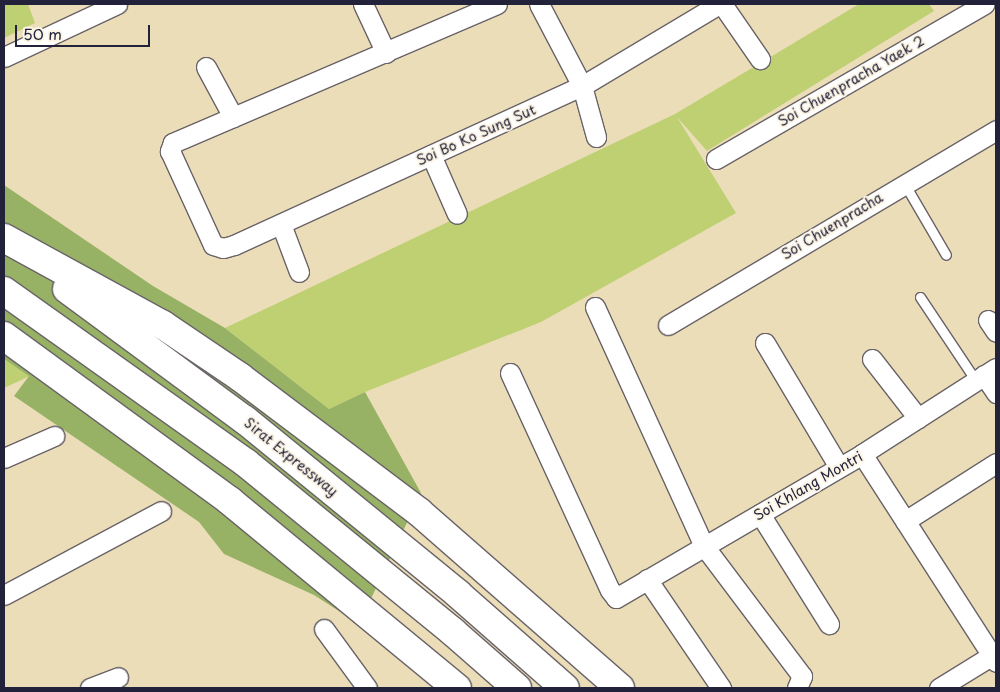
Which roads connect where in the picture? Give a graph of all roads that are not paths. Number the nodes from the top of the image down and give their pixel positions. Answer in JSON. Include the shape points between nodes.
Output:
{"nodes":[{"id":1,"x":117,"y":4,"type":"edge"},
{"id":2,"x":363,"y":4,"type":"edge"},
{"id":3,"x":497,"y":4,"type":"edge"},
{"id":4,"x":539,"y":4,"type":"edge"},
{"id":5,"x":721,"y":4,"type":"edge"},
{"id":6,"x":985,"y":4,"type":"edge"},
{"id":7,"x":693,"y":10,"type":"edge"},
{"id":8,"x":386,"y":53,"type":"junction"},
{"id":9,"x":4,"y":56,"type":"edge"},
{"id":10,"x":760,"y":59,"type":"dead end"},
{"id":11,"x":206,"y":67,"type":"dead end"},
{"id":12,"x":582,"y":86,"type":"junction"},
{"id":13,"x":233,"y":117,"type":"junction"},
{"id":14,"x":996,"y":130,"type":"edge"},
{"id":15,"x":596,"y":138,"type":"dead end"},
{"id":16,"x":431,"y":155,"type":"junction"},
{"id":17,"x":716,"y":159,"type":"dead end"},
{"id":18,"x":904,"y":183,"type":"junction"},
{"id":19,"x":457,"y":214,"type":"dead end"},
{"id":20,"x":280,"y":224,"type":"junction"},
{"id":21,"x":4,"y":238,"type":"edge"},
{"id":22,"x":4,"y":242,"type":"edge"},
{"id":23,"x":946,"y":255,"type":"dead end"},
{"id":24,"x":299,"y":272,"type":"dead end"},
{"id":25,"x":4,"y":291,"type":"edge"},
{"id":26,"x":920,"y":296,"type":"dead end"},
{"id":27,"x":594,"y":307,"type":"dead end"},
{"id":28,"x":668,"y":325,"type":"dead end"},
{"id":29,"x":4,"y":336,"type":"edge"},
{"id":30,"x":765,"y":343,"type":"dead end"},
{"id":31,"x":872,"y":359,"type":"dead end"},
{"id":32,"x":510,"y":373,"type":"dead end"},
{"id":33,"x":985,"y":375,"type":"edge"},
{"id":34,"x":996,"y":392,"type":"edge"},
{"id":35,"x":918,"y":418,"type":"junction"},
{"id":36,"x":54,"y":436,"type":"dead end"},
{"id":37,"x":862,"y":454,"type":"junction"},
{"id":38,"x":4,"y":458,"type":"edge"},
{"id":39,"x":996,"y":463,"type":"edge"},
{"id":40,"x":839,"y":467,"type":"junction"},
{"id":41,"x":161,"y":510,"type":"dead end"},
{"id":42,"x":760,"y":514,"type":"junction"},
{"id":43,"x":905,"y":520,"type":"junction"},
{"id":44,"x":704,"y":546,"type":"junction"},
{"id":45,"x":647,"y":579,"type":"junction"},
{"id":46,"x":4,"y":595,"type":"edge"},
{"id":47,"x":829,"y":624,"type":"dead end"},
{"id":48,"x":324,"y":629,"type":"dead end"},
{"id":49,"x":995,"y":656,"type":"edge"},
{"id":50,"x":118,"y":677,"type":"dead end"},
{"id":51,"x":90,"y":688,"type":"edge"},
{"id":52,"x":367,"y":688,"type":"edge"},
{"id":53,"x":457,"y":688,"type":"edge"},
{"id":54,"x":517,"y":688,"type":"edge"},
{"id":55,"x":565,"y":688,"type":"edge"},
{"id":56,"x":620,"y":688,"type":"edge"},
{"id":57,"x":721,"y":688,"type":"edge"},
{"id":58,"x":797,"y":688,"type":"edge"},
{"id":59,"x":939,"y":688,"type":"edge"}],
"edges":[{"from":1,"to":9,"type":"street"},
{"from":2,"to":8,"type":"street"},
{"from":3,"to":8,"type":"street"},
{"from":4,"to":12,"type":"street"},
{"from":5,"to":7,"type":"street","name":"Soi Bo Ko Sung Sut"},
{"from":5,"to":10,"type":"street"},
{"from":6,"to":17,"type":"street","name":"Soi Chuenpracha Yaek 2"},
{"from":7,"to":12,"type":"street","name":"Soi Bo Ko Sung Sut"},
{"from":8,"to":13,"type":"street"},
{"from":11,"to":13,"type":"street"},
{"from":12,"to":15,"type":"street"},
{"from":12,"to":16,"type":"street","name":"Soi Bo Ko Sung Sut"},
{"from":13,"to":20,"type":"street","name":"Soi Bo Ko Sung Sut","via":[[172,143],[170,151],[213,245],[224,248]]},
{"from":14,"to":18,"type":"street","name":"Soi Chuenpracha"},
{"from":16,"to":19,"type":"street"},
{"from":16,"to":20,"type":"street","name":"Soi Bo Ko Sung Sut"},
{"from":18,"to":23,"type":"lane"},
{"from":18,"to":28,"type":"street","name":"Soi Chuenpracha"},
{"from":20,"to":24,"type":"street"},
{"from":21,"to":56,"type":"highway","via":[[163,325],[240,377],[420,512]]},
{"from":22,"to":55,"type":"highway","name":"Sirat Expressway","via":[[245,420],[458,594]]},
{"from":25,"to":54,"type":"highway","via":[[246,462]]},
{"from":26,"to":33,"type":"lane"},
{"from":27,"to":44,"type":"street"},
{"from":29,"to":53,"type":"highway","via":[[230,501]]},
{"from":30,"to":40,"type":"street"},
{"from":31,"to":35,"type":"street"},
{"from":32,"to":45,"type":"street","name":"Soi Khlang Montri","via":[[610,590],[616,598]]},
{"from":33,"to":34,"type":"street"},
{"from":33,"to":35,"type":"street","name":"Soi Khlang Montri"},
{"from":35,"to":37,"type":"street","name":"Soi Khlang Montri"},
{"from":36,"to":38,"type":"street"},
{"from":37,"to":40,"type":"street","name":"Soi Khlang Montri"},
{"from":37,"to":43,"type":"street"},
{"from":39,"to":43,"type":"street"},
{"from":40,"to":42,"type":"street","name":"Soi Khlang Montri"},
{"from":41,"to":46,"type":"street"},
{"from":42,"to":44,"type":"street","name":"Soi Khlang Montri"},
{"from":42,"to":47,"type":"street"},
{"from":43,"to":49,"type":"street"},
{"from":44,"to":45,"type":"street","name":"Soi Khlang Montri"},
{"from":44,"to":58,"type":"street","via":[[802,676]]},
{"from":45,"to":57,"type":"street"},
{"from":48,"to":52,"type":"street"},
{"from":49,"to":59,"type":"street"},
{"from":50,"to":51,"type":"street"}]}
